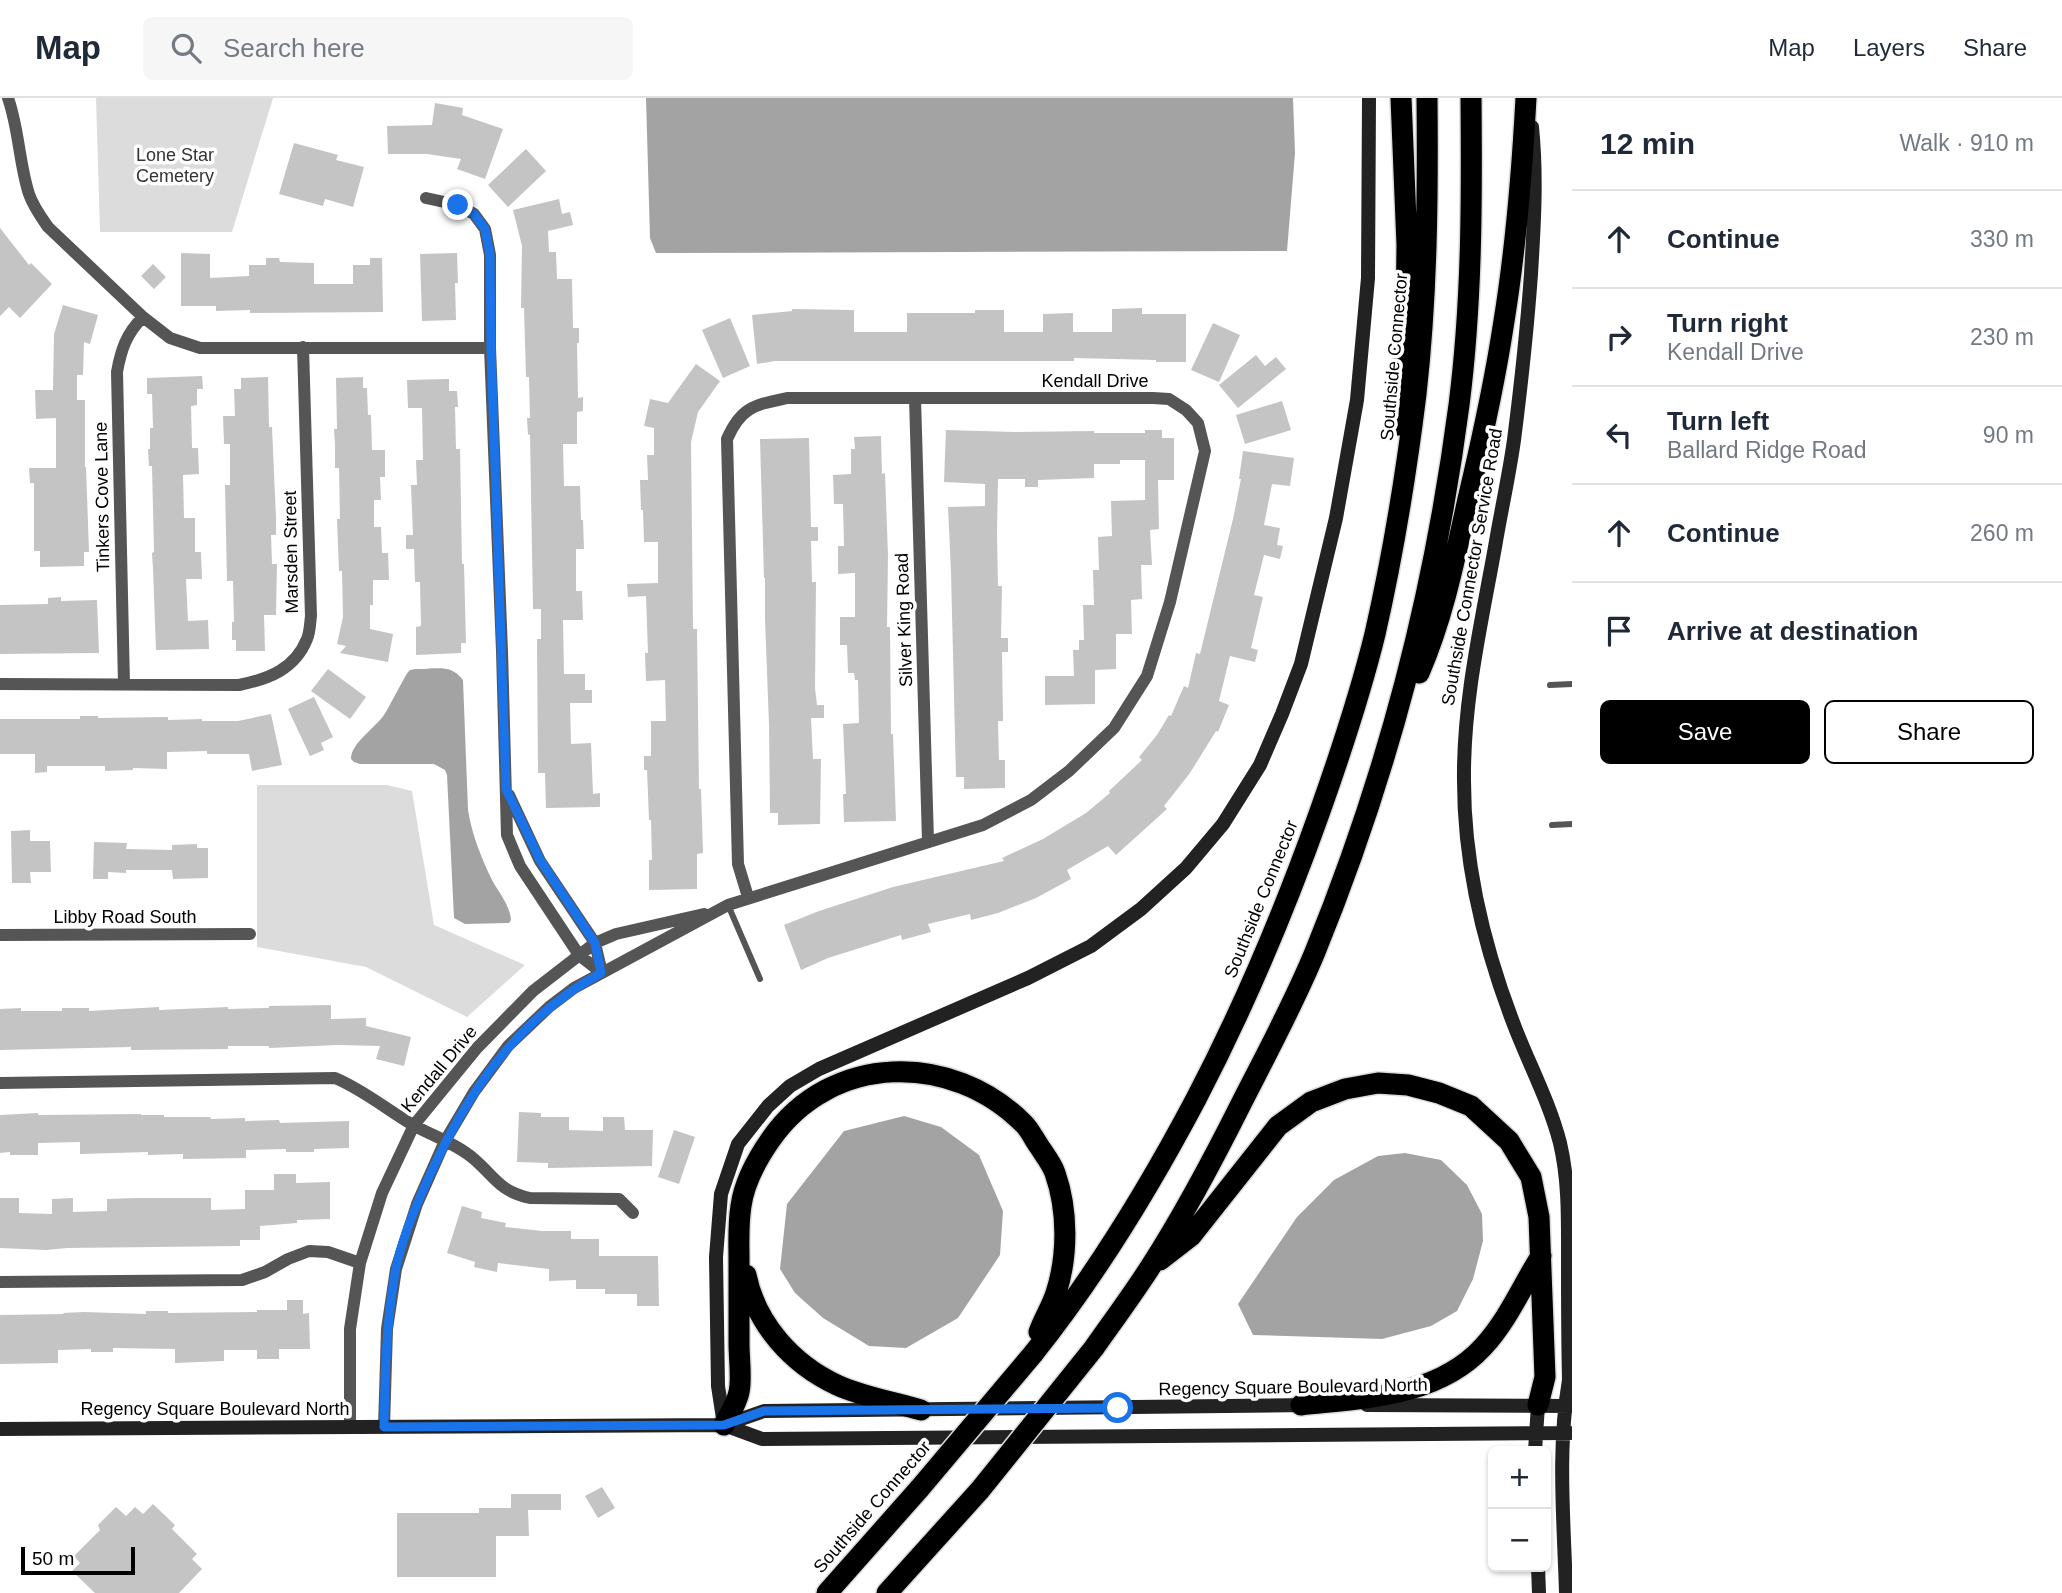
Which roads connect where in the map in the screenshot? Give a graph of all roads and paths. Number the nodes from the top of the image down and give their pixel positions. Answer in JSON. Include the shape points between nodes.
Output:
{"nodes":[{"id":1,"x":8,"y":98,"type":"edge"},
{"id":2,"x":1369,"y":98,"type":"edge"},
{"id":3,"x":1401,"y":98,"type":"edge"},
{"id":4,"x":1427,"y":98,"type":"edge"},
{"id":5,"x":1471,"y":98,"type":"edge"},
{"id":6,"x":1527,"y":98,"type":"edge"},
{"id":7,"x":426,"y":198,"type":"dead end"},
{"id":8,"x":142,"y":317,"type":"junction"},
{"id":9,"x":303,"y":348,"type":"junction"},
{"id":10,"x":491,"y":348,"type":"junction"},
{"id":11,"x":915,"y":398,"type":"junction"},
{"id":12,"x":0,"y":684,"type":"edge"},
{"id":13,"x":124,"y":684,"type":"junction"},
{"id":14,"x":1572,"y":684,"type":"edge"},
{"id":15,"x":1550,"y":685,"type":"dead end"},
{"id":16,"x":1357,"y":697,"type":"junction"},
{"id":17,"x":1388,"y":746,"type":"junction"},
{"id":18,"x":506,"y":789,"type":"junction"},
{"id":19,"x":1572,"y":824,"type":"edge"},
{"id":20,"x":1552,"y":825,"type":"dead end"},
{"id":21,"x":928,"y":841,"type":"junction"},
{"id":22,"x":748,"y":897,"type":"junction"},
{"id":23,"x":725,"y":907,"type":"junction"},
{"id":24,"x":250,"y":934,"type":"dead end"},
{"id":25,"x":0,"y":935,"type":"edge"},
{"id":26,"x":595,"y":943,"type":"junction"},
{"id":27,"x":579,"y":955,"type":"junction"},
{"id":28,"x":601,"y":973,"type":"junction"},
{"id":29,"x":760,"y":979,"type":"dead end"},
{"id":30,"x":0,"y":1083,"type":"edge"},
{"id":31,"x":414,"y":1125,"type":"junction"},
{"id":32,"x":445,"y":1141,"type":"junction"},
{"id":33,"x":633,"y":1213,"type":"dead end"},
{"id":34,"x":739,"y":1245,"type":"junction"},
{"id":35,"x":1541,"y":1256,"type":"junction"},
{"id":36,"x":360,"y":1263,"type":"junction"},
{"id":37,"x":1150,"y":1268,"type":"junction"},
{"id":38,"x":0,"y":1282,"type":"edge"},
{"id":39,"x":1570,"y":1316,"type":"edge"},
{"id":40,"x":1035,"y":1350,"type":"junction"},
{"id":41,"x":1301,"y":1405,"type":"junction"},
{"id":42,"x":1538,"y":1405,"type":"junction"},
{"id":43,"x":1568,"y":1406,"type":"edge"},
{"id":44,"x":921,"y":1410,"type":"junction"},
{"id":45,"x":724,"y":1425,"type":"junction"},
{"id":46,"x":350,"y":1427,"type":"junction"},
{"id":47,"x":384,"y":1427,"type":"junction"},
{"id":48,"x":0,"y":1429,"type":"edge"},
{"id":49,"x":1535,"y":1433,"type":"junction"},
{"id":50,"x":1568,"y":1433,"type":"edge"},
{"id":51,"x":1535,"y":1446,"type":"edge"},
{"id":52,"x":1538,"y":1572,"type":"edge"},
{"id":53,"x":827,"y":1593,"type":"edge"},
{"id":54,"x":887,"y":1593,"type":"edge"},
{"id":55,"x":1539,"y":1593,"type":"edge"},
{"id":56,"x":1566,"y":1593,"type":"edge"}],
"edges":[{"from":1,"to":8,"type":"street","via":[[37,211],[48,228]]},
{"from":2,"to":45,"type":"street","via":[[1367,278],[1357,400],[1336,518],[1301,664],[1260,765],[1223,824],[1186,867],[1141,909],[1091,946],[819,1069],[768,1106],[738,1144],[721,1194],[716,1257],[718,1386]]},
{"from":3,"to":16,"type":"highway","via":[[1406,325],[1398,432]]},
{"from":4,"to":16,"type":"highway","name":"Southside Connector","via":[[1425,289],[1416,393],[1402,491]]},
{"from":5,"to":17,"type":"highway","via":[[1469,293],[1459,402],[1437,549]]},
{"from":6,"to":17,"type":"highway","via":[[1514,251],[1485,427],[1433,641]]},
{"from":6,"to":39,"type":"street","name":"Southside Connector Service Road","via":[[1535,155],[1527,326],[1514,443],[1468,697],[1464,781],[1466,831],[1481,924],[1560,1145],[1568,1205]]},
{"from":7,"to":10,"type":"street","via":[[458,205],[474,214],[485,229],[490,255]]},
{"from":8,"to":9,"type":"street","via":[[170,338],[200,348]]},
{"from":8,"to":13,"type":"street","name":"Tinkers Cove Lane","via":[[121,349],[117,372]]},
{"from":9,"to":10,"type":"street"},
{"from":9,"to":13,"type":"street","name":"Marsden Street","via":[[311,616],[307,639],[279,674],[263,681]]},
{"from":10,"to":18,"type":"street"},
{"from":11,"to":21,"type":"street","name":"Silver King Road"},
{"from":11,"to":21,"type":"street","name":"Kendall Drive","via":[[1169,399],[1198,422],[1205,451],[1170,602],[1147,676],[1114,729],[1031,800],[984,825]]},
{"from":11,"to":22,"type":"street","name":"Kendall Drive","via":[[787,398],[756,405],[735,420],[726,439],[738,864]]},
{"from":12,"to":13,"type":"street","name":"Marsden Street"},
{"from":14,"to":15,"type":"lane"},
{"from":16,"to":40,"type":"highway","name":"Southside Connector","via":[[1291,894],[1219,1054],[1121,1228]]},
{"from":17,"to":37,"type":"highway","via":[[1355,848],[1284,1020]]},
{"from":18,"to":26,"type":"street","via":[[540,860]]},
{"from":18,"to":27,"type":"street","via":[[507,835],[520,866]]},
{"from":19,"to":20,"type":"lane"},
{"from":21,"to":22,"type":"street","name":"Kendall Drive"},
{"from":22,"to":23,"type":"street","name":"Kendall Drive"},
{"from":23,"to":26,"type":"street","name":"Kendall Drive"},
{"from":23,"to":28,"type":"street","name":"Kendall Drive"},
{"from":23,"to":29,"type":"lane"},
{"from":24,"to":25,"type":"street","name":"Libby Road South"},
{"from":26,"to":27,"type":"street","name":"Kendall Drive"},
{"from":26,"to":28,"type":"street"},
{"from":27,"to":28,"type":"street"},
{"from":27,"to":31,"type":"street","name":"Kendall Drive","via":[[533,991],[486,1038]]},
{"from":28,"to":32,"type":"street","name":"Kendall Drive","via":[[549,1007],[508,1046]]},
{"from":30,"to":31,"type":"street","via":[[335,1078]]},
{"from":31,"to":32,"type":"street"},
{"from":31,"to":36,"type":"street","name":"Kendall Drive","via":[[382,1193]]},
{"from":32,"to":33,"type":"street","via":[[474,1158],[501,1187],[517,1195],[619,1199]]},
{"from":32,"to":47,"type":"street","name":"Kendall Drive","via":[[417,1204],[396,1269],[387,1329]]},
{"from":34,"to":40,"type":"highway","via":[[741,1206],[748,1182],[790,1114],[833,1085],[867,1074],[919,1072],[948,1078],[986,1093],[1026,1125],[1055,1171],[1065,1223],[1064,1259]]},
{"from":34,"to":44,"type":"highway","via":[[758,1312],[795,1359],[838,1386]]},
{"from":34,"to":45,"type":"highway","via":[[739,1391]]},
{"from":35,"to":37,"type":"highway","via":[[1531,1177],[1509,1141],[1471,1106],[1408,1085],[1378,1083],[1311,1102],[1278,1126],[1191,1236]]},
{"from":35,"to":41,"type":"highway","via":[[1502,1323],[1461,1366],[1397,1394]]},
{"from":35,"to":42,"type":"highway","via":[[1545,1377]]},
{"from":36,"to":38,"type":"street","via":[[309,1251],[242,1280]]},
{"from":36,"to":46,"type":"street","name":"Kendall Drive","via":[[350,1329]]},
{"from":37,"to":54,"type":"highway","bridge":true,"via":[[1094,1348],[980,1490]]},
{"from":39,"to":43,"type":"street","name":"Southside Connector Service Road"},
{"from":40,"to":53,"type":"highway","name":"Southside Connector","bridge":true},
{"from":41,"to":42,"type":"street","name":"Regency Square Boulevard North"},
{"from":41,"to":44,"type":"street","name":"Regency Square Boulevard North"},
{"from":42,"to":43,"type":"street","name":"Regency Square Boulevard North"},
{"from":42,"to":49,"type":"street"},
{"from":43,"to":50,"type":"street","name":"Southside Connector Service Road"},
{"from":44,"to":45,"type":"street","name":"Regency Square Boulevard North","via":[[764,1411]]},
{"from":45,"to":47,"type":"street","name":"Regency Square Boulevard North"},
{"from":45,"to":49,"type":"street","name":"Regency Square Boulevard North","via":[[762,1439]]},
{"from":46,"to":47,"type":"street","name":"Regency Square Boulevard North"},
{"from":46,"to":48,"type":"street","name":"Regency Square Boulevard North"},
{"from":49,"to":50,"type":"street","name":"Regency Square Boulevard North"},
{"from":49,"to":51,"type":"street"},
{"from":50,"to":56,"type":"street","name":"Southside Connector Service Road","via":[[1562,1458]]},
{"from":52,"to":55,"type":"street"}]}
